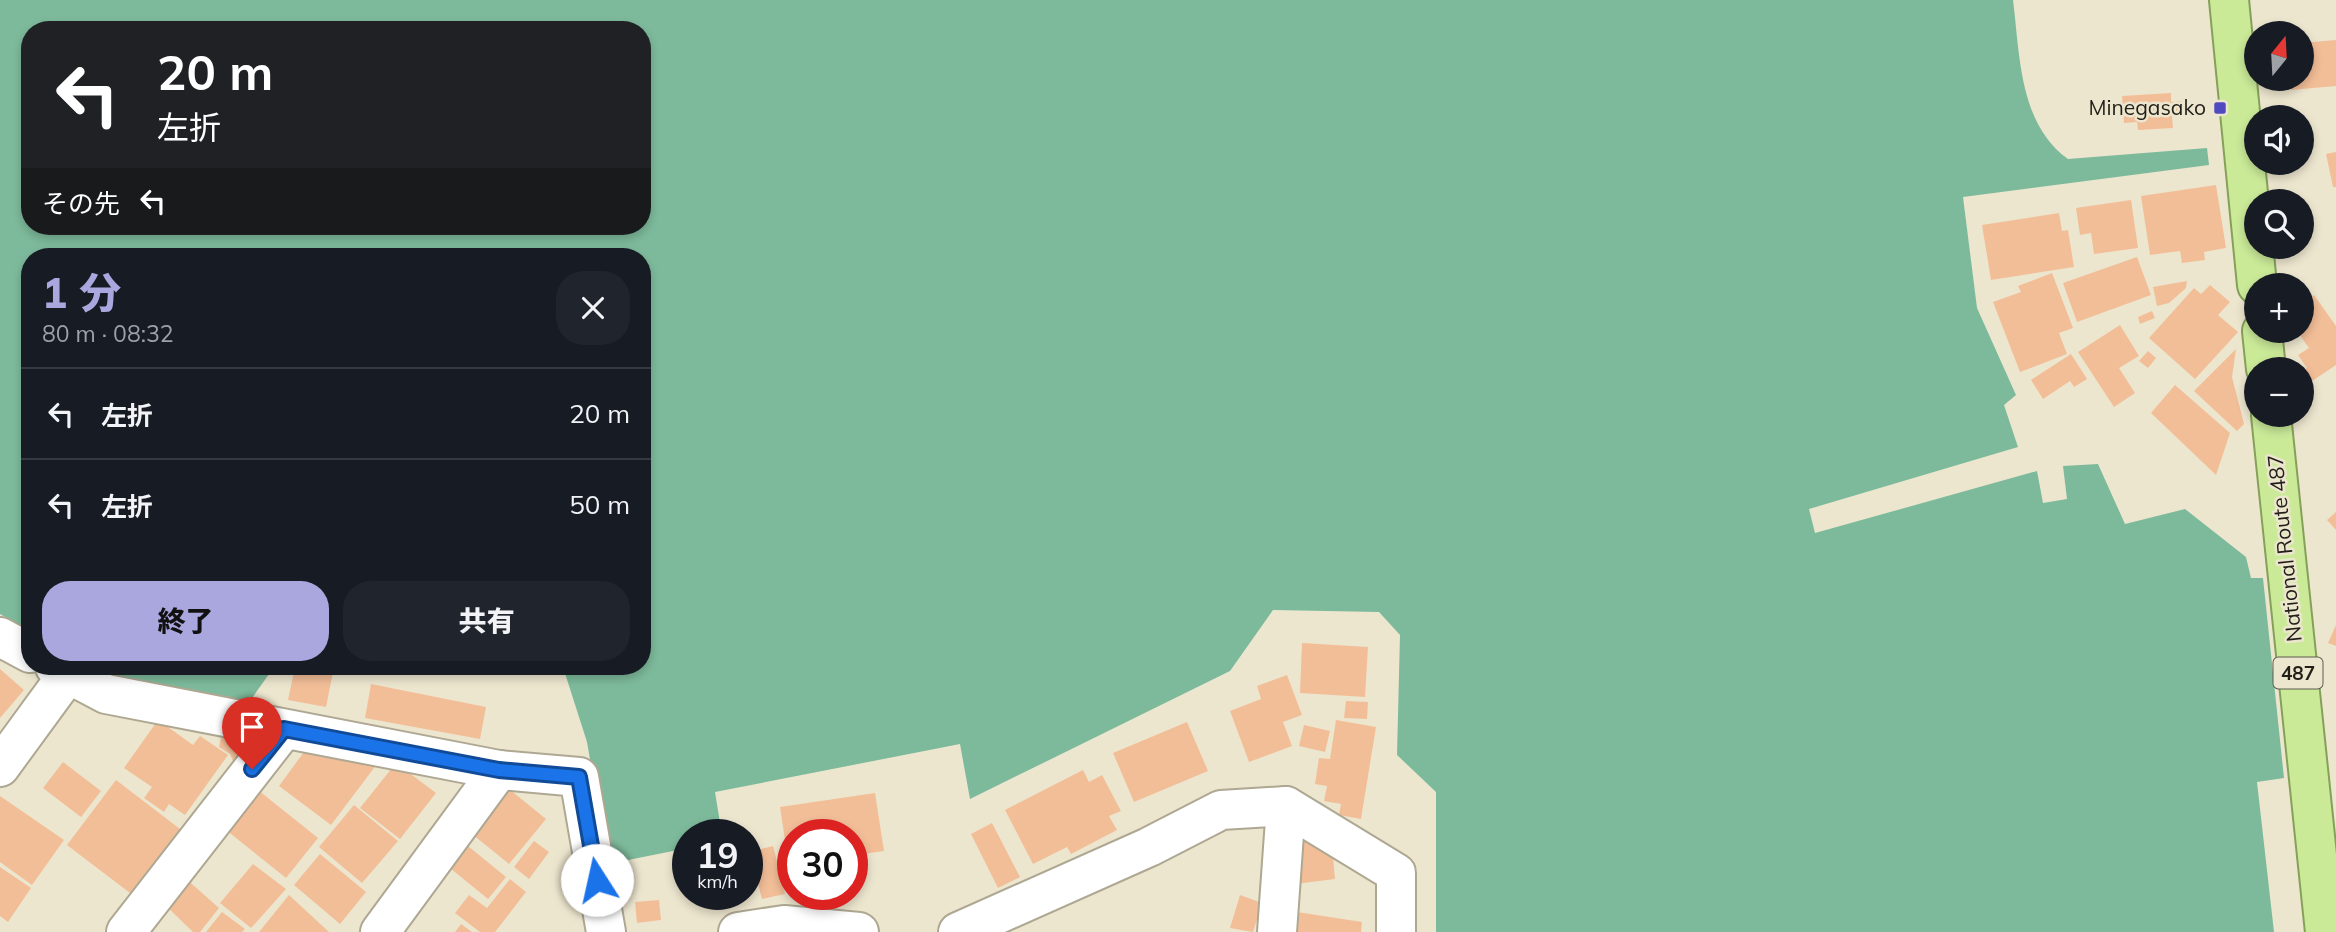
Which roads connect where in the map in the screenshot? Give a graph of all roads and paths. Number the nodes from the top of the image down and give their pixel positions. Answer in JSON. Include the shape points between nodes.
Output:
{"nodes":[{"id":1,"x":2229,"y":0,"type":"edge"},
{"id":2,"x":2256,"y":273,"type":"edge"},
{"id":3,"x":2272,"y":427,"type":"edge"},
{"id":4,"x":0,"y":637,"type":"edge"},
{"id":5,"x":21,"y":648,"type":"edge"},
{"id":6,"x":58,"y":675,"type":"edge"},
{"id":7,"x":70,"y":675,"type":"edge"},
{"id":8,"x":284,"y":729,"type":"junction"},
{"id":9,"x":0,"y":768,"type":"edge"},
{"id":10,"x":499,"y":770,"type":"junction"},
{"id":11,"x":1286,"y":806,"type":"junction"},
{"id":12,"x":126,"y":932,"type":"edge"},
{"id":13,"x":380,"y":932,"type":"edge"},
{"id":14,"x":606,"y":932,"type":"edge"},
{"id":15,"x":738,"y":932,"type":"edge"},
{"id":16,"x":859,"y":932,"type":"edge"},
{"id":17,"x":958,"y":932,"type":"edge"},
{"id":18,"x":1277,"y":932,"type":"edge"},
{"id":19,"x":1396,"y":932,"type":"edge"},
{"id":20,"x":2325,"y":932,"type":"edge"}],
"edges":[{"from":1,"to":2,"type":"highway"},
{"from":3,"to":20,"type":"highway","name":"National Route 487","number":"487"},
{"from":4,"to":5,"type":"street"},
{"from":6,"to":9,"type":"street"},
{"from":7,"to":8,"type":"street","via":[[106,694]]},
{"from":8,"to":10,"type":"street"},
{"from":8,"to":12,"type":"street"},
{"from":10,"to":13,"type":"street"},
{"from":10,"to":14,"type":"street","via":[[579,777]]},
{"from":11,"to":17,"type":"street","via":[[1221,810]]},
{"from":11,"to":18,"type":"street"},
{"from":11,"to":19,"type":"street","via":[[1396,873]]},
{"from":15,"to":16,"type":"street","via":[[784,925]]}]}
